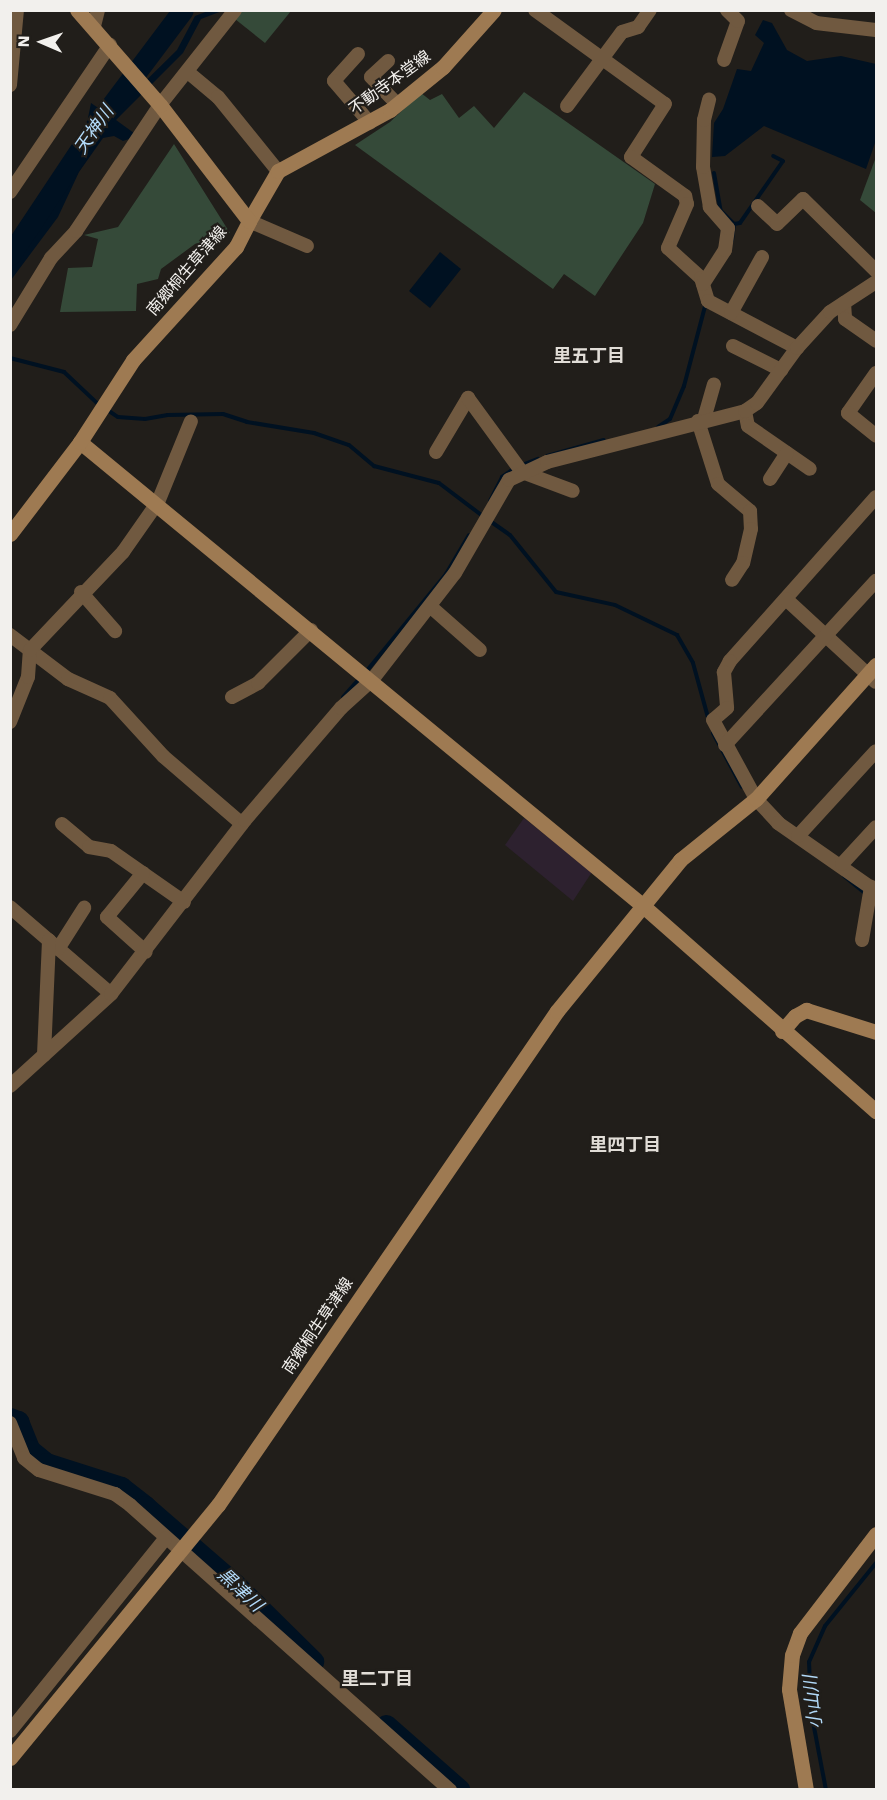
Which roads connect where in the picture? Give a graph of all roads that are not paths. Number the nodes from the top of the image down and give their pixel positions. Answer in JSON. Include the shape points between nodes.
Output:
{"nodes":[{"id":1,"x":16,"y":10,"type":"edge"},
{"id":2,"x":77,"y":10,"type":"edge"},
{"id":3,"x":98,"y":10,"type":"edge"},
{"id":4,"x":235,"y":10,"type":"edge"},
{"id":5,"x":494,"y":10,"type":"edge"},
{"id":6,"x":535,"y":10,"type":"edge"},
{"id":7,"x":650,"y":10,"type":"edge"},
{"id":8,"x":726,"y":10,"type":"edge"},
{"id":9,"x":791,"y":10,"type":"edge"},
{"id":10,"x":10,"y":27,"type":"edge"},
{"id":11,"x":94,"y":27,"type":"junction"},
{"id":12,"x":876,"y":30,"type":"edge"},
{"id":13,"x":112,"y":47,"type":"junction"},
{"id":14,"x":357,"y":54,"type":"dead end"},
{"id":15,"x":602,"y":59,"type":"junction"},
{"id":16,"x":724,"y":60,"type":"dead end"},
{"id":17,"x":388,"y":61,"type":"dead end"},
{"id":18,"x":189,"y":73,"type":"junction"},
{"id":19,"x":10,"y":85,"type":"edge"},
{"id":20,"x":709,"y":100,"type":"dead end"},
{"id":21,"x":397,"y":104,"type":"junction"},
{"id":22,"x":160,"y":105,"type":"junction"},
{"id":23,"x":567,"y":106,"type":"dead end"},
{"id":24,"x":370,"y":123,"type":"junction"},
{"id":25,"x":278,"y":171,"type":"junction"},
{"id":26,"x":10,"y":192,"type":"edge"},
{"id":27,"x":758,"y":206,"type":"dead end"},
{"id":28,"x":249,"y":221,"type":"junction"},
{"id":29,"x":307,"y":246,"type":"dead end"},
{"id":30,"x":762,"y":257,"type":"dead end"},
{"id":31,"x":876,"y":271,"type":"edge"},
{"id":32,"x":876,"y":282,"type":"edge"},
{"id":33,"x":703,"y":284,"type":"junction"},
{"id":34,"x":844,"y":303,"type":"junction"},
{"id":35,"x":731,"y":313,"type":"junction"},
{"id":36,"x":10,"y":325,"type":"edge"},
{"id":37,"x":876,"y":341,"type":"edge"},
{"id":38,"x":733,"y":346,"type":"dead end"},
{"id":39,"x":797,"y":348,"type":"junction"},
{"id":40,"x":781,"y":370,"type":"junction"},
{"id":41,"x":876,"y":374,"type":"edge"},
{"id":42,"x":714,"y":384,"type":"dead end"},
{"id":43,"x":745,"y":411,"type":"junction"},
{"id":44,"x":191,"y":420,"type":"dead end"},
{"id":45,"x":701,"y":420,"type":"junction"},
{"id":46,"x":876,"y":436,"type":"edge"},
{"id":47,"x":80,"y":442,"type":"junction"},
{"id":48,"x":436,"y":452,"type":"dead end"},
{"id":49,"x":787,"y":453,"type":"junction"},
{"id":50,"x":810,"y":469,"type":"dead end"},
{"id":51,"x":522,"y":471,"type":"junction"},
{"id":52,"x":770,"y":479,"type":"dead end"},
{"id":53,"x":573,"y":491,"type":"dead end"},
{"id":54,"x":876,"y":497,"type":"edge"},
{"id":55,"x":158,"y":502,"type":"junction"},
{"id":56,"x":10,"y":534,"type":"edge"},
{"id":57,"x":732,"y":580,"type":"dead end"},
{"id":58,"x":876,"y":581,"type":"edge"},
{"id":59,"x":81,"y":592,"type":"junction"},
{"id":60,"x":786,"y":599,"type":"junction"},
{"id":61,"x":431,"y":607,"type":"junction"},
{"id":62,"x":311,"y":630,"type":"junction"},
{"id":63,"x":115,"y":631,"type":"dead end"},
{"id":64,"x":10,"y":635,"type":"edge"},
{"id":65,"x":828,"y":635,"type":"junction"},
{"id":66,"x":30,"y":650,"type":"junction"},
{"id":67,"x":480,"y":650,"type":"dead end"},
{"id":68,"x":874,"y":674,"type":"edge"},
{"id":69,"x":372,"y":680,"type":"junction"},
{"id":70,"x":232,"y":697,"type":"dead end"},
{"id":71,"x":10,"y":722,"type":"edge"},
{"id":72,"x":726,"y":745,"type":"junction"},
{"id":73,"x":876,"y":751,"type":"edge"},
{"id":74,"x":756,"y":799,"type":"junction"},
{"id":75,"x":62,"y":824,"type":"dead end"},
{"id":76,"x":242,"y":824,"type":"junction"},
{"id":77,"x":876,"y":827,"type":"edge"},
{"id":78,"x":798,"y":836,"type":"junction"},
{"id":79,"x":842,"y":864,"type":"junction"},
{"id":80,"x":143,"y":873,"type":"junction"},
{"id":81,"x":874,"y":889,"type":"edge"},
{"id":82,"x":184,"y":902,"type":"junction"},
{"id":83,"x":642,"y":905,"type":"junction"},
{"id":84,"x":10,"y":907,"type":"edge"},
{"id":85,"x":84,"y":908,"type":"dead end"},
{"id":86,"x":862,"y":940,"type":"dead end"},
{"id":87,"x":53,"y":944,"type":"junction"},
{"id":88,"x":146,"y":952,"type":"junction"},
{"id":89,"x":111,"y":994,"type":"junction"},
{"id":90,"x":782,"y":1031,"type":"junction"},
{"id":91,"x":876,"y":1032,"type":"edge"},
{"id":92,"x":44,"y":1055,"type":"junction"},
{"id":93,"x":11,"y":1086,"type":"edge"},
{"id":94,"x":876,"y":1111,"type":"edge"},
{"id":95,"x":10,"y":1423,"type":"edge"},
{"id":96,"x":876,"y":1534,"type":"edge"},
{"id":97,"x":165,"y":1539,"type":"junction"},
{"id":98,"x":181,"y":1552,"type":"junction"},
{"id":99,"x":10,"y":1731,"type":"edge"},
{"id":100,"x":10,"y":1758,"type":"edge"},
{"id":101,"x":450,"y":1790,"type":"edge"},
{"id":102,"x":806,"y":1790,"type":"edge"}],
"edges":[{"from":1,"to":10,"type":"street"},
{"from":1,"to":19,"type":"street"},
{"from":2,"to":11,"type":"main road","name":"南郷桐生草津線"},
{"from":3,"to":11,"type":"street"},
{"from":4,"to":18,"type":"street"},
{"from":5,"to":21,"type":"main road","name":"不動寺本堂線","via":[[442,67]]},
{"from":6,"to":15,"type":"street"},
{"from":7,"to":15,"type":"street","via":[[638,27],[622,32]]},
{"from":8,"to":16,"type":"street","via":[[738,21]]},
{"from":9,"to":12,"type":"street","via":[[816,23]]},
{"from":11,"to":13,"type":"main road","name":"南郷桐生草津線"},
{"from":13,"to":22,"type":"main road","name":"南郷桐生草津線"},
{"from":13,"to":26,"type":"street"},
{"from":14,"to":24,"type":"street","via":[[334,81]]},
{"from":15,"to":23,"type":"street"},
{"from":15,"to":33,"type":"street","via":[[664,104],[631,157],[685,196],[687,204],[668,248]]},
{"from":17,"to":21,"type":"street","via":[[371,76]]},
{"from":18,"to":22,"type":"street"},
{"from":18,"to":25,"type":"street","via":[[218,97]]},
{"from":20,"to":33,"type":"street","via":[[704,120],[703,167],[710,207],[728,228],[724,250]]},
{"from":21,"to":24,"type":"main road","name":"不動寺本堂線"},
{"from":22,"to":28,"type":"main road","name":"南郷桐生草津線"},
{"from":22,"to":36,"type":"street","via":[[76,231],[51,258]]},
{"from":24,"to":25,"type":"main road","name":"不動寺本堂線"},
{"from":25,"to":28,"type":"main road"},
{"from":27,"to":31,"type":"street","via":[[777,224],[803,199]]},
{"from":28,"to":29,"type":"street"},
{"from":28,"to":47,"type":"main road","name":"南郷桐生草津線","via":[[236,247],[133,360]]},
{"from":30,"to":35,"type":"street"},
{"from":32,"to":34,"type":"street"},
{"from":33,"to":35,"type":"street","via":[[708,301]]},
{"from":34,"to":37,"type":"street","via":[[846,319]]},
{"from":34,"to":39,"type":"street","via":[[830,312]]},
{"from":35,"to":39,"type":"street"},
{"from":38,"to":40,"type":"street"},
{"from":39,"to":40,"type":"street"},
{"from":40,"to":43,"type":"street","via":[[758,403]]},
{"from":41,"to":46,"type":"street","via":[[848,413]]},
{"from":42,"to":45,"type":"street"},
{"from":43,"to":45,"type":"street"},
{"from":43,"to":49,"type":"street","via":[[748,426]]},
{"from":44,"to":55,"type":"street"},
{"from":45,"to":51,"type":"street"},
{"from":45,"to":57,"type":"street","via":[[718,484],[750,511],[751,529],[743,563]]},
{"from":47,"to":55,"type":"main road"},
{"from":47,"to":56,"type":"main road","name":"南郷桐生草津線"},
{"from":48,"to":51,"type":"street","via":[[464,393]]},
{"from":49,"to":50,"type":"street"},
{"from":49,"to":52,"type":"street"},
{"from":51,"to":53,"type":"street"},
{"from":51,"to":61,"type":"street","via":[[509,480]]},
{"from":54,"to":60,"type":"street"},
{"from":55,"to":59,"type":"street","via":[[123,552]]},
{"from":55,"to":62,"type":"main road","via":[[218,557]]},
{"from":58,"to":65,"type":"street"},
{"from":59,"to":63,"type":"street"},
{"from":59,"to":66,"type":"street"},
{"from":60,"to":65,"type":"street"},
{"from":60,"to":72,"type":"street","via":[[724,672],[727,708],[712,720]]},
{"from":61,"to":67,"type":"street"},
{"from":61,"to":69,"type":"street"},
{"from":62,"to":69,"type":"main road"},
{"from":62,"to":70,"type":"street","via":[[258,683]]},
{"from":64,"to":66,"type":"street"},
{"from":65,"to":68,"type":"street"},
{"from":65,"to":72,"type":"street"},
{"from":66,"to":71,"type":"street","via":[[28,677]]},
{"from":66,"to":76,"type":"street","via":[[68,679],[110,698],[163,756]]},
{"from":68,"to":74,"type":"main road","name":"南郷桐生草津線"},
{"from":69,"to":76,"type":"street","via":[[341,708]]},
{"from":69,"to":83,"type":"main road"},
{"from":72,"to":74,"type":"street"},
{"from":73,"to":78,"type":"street"},
{"from":74,"to":78,"type":"street","via":[[778,823]]},
{"from":74,"to":83,"type":"main road","name":"南郷桐生草津線","via":[[680,860]]},
{"from":75,"to":80,"type":"street","via":[[88,847],[111,851]]},
{"from":76,"to":82,"type":"street"},
{"from":77,"to":79,"type":"street"},
{"from":78,"to":79,"type":"street"},
{"from":79,"to":81,"type":"street"},
{"from":80,"to":82,"type":"street"},
{"from":80,"to":88,"type":"street","via":[[107,917]]},
{"from":81,"to":86,"type":"street"},
{"from":82,"to":88,"type":"street"},
{"from":83,"to":90,"type":"main road"},
{"from":83,"to":98,"type":"main road","name":"南郷桐生草津線","via":[[517,1064],[242,1470]]},
{"from":84,"to":87,"type":"street"},
{"from":85,"to":87,"type":"street"},
{"from":87,"to":89,"type":"street"},
{"from":87,"to":92,"type":"street"},
{"from":88,"to":89,"type":"street"},
{"from":89,"to":92,"type":"street"},
{"from":90,"to":91,"type":"main road","via":[[806,1010]]},
{"from":90,"to":94,"type":"main road"},
{"from":92,"to":93,"type":"street"},
{"from":95,"to":97,"type":"street","via":[[24,1458],[32,1464],[115,1494]]},
{"from":96,"to":102,"type":"main road","via":[[800,1633],[792,1655],[789,1689]]},
{"from":97,"to":98,"type":"street"},
{"from":97,"to":99,"type":"street"},
{"from":98,"to":100,"type":"main road","name":"南郷桐生草津線"},
{"from":98,"to":101,"type":"street"}]}
